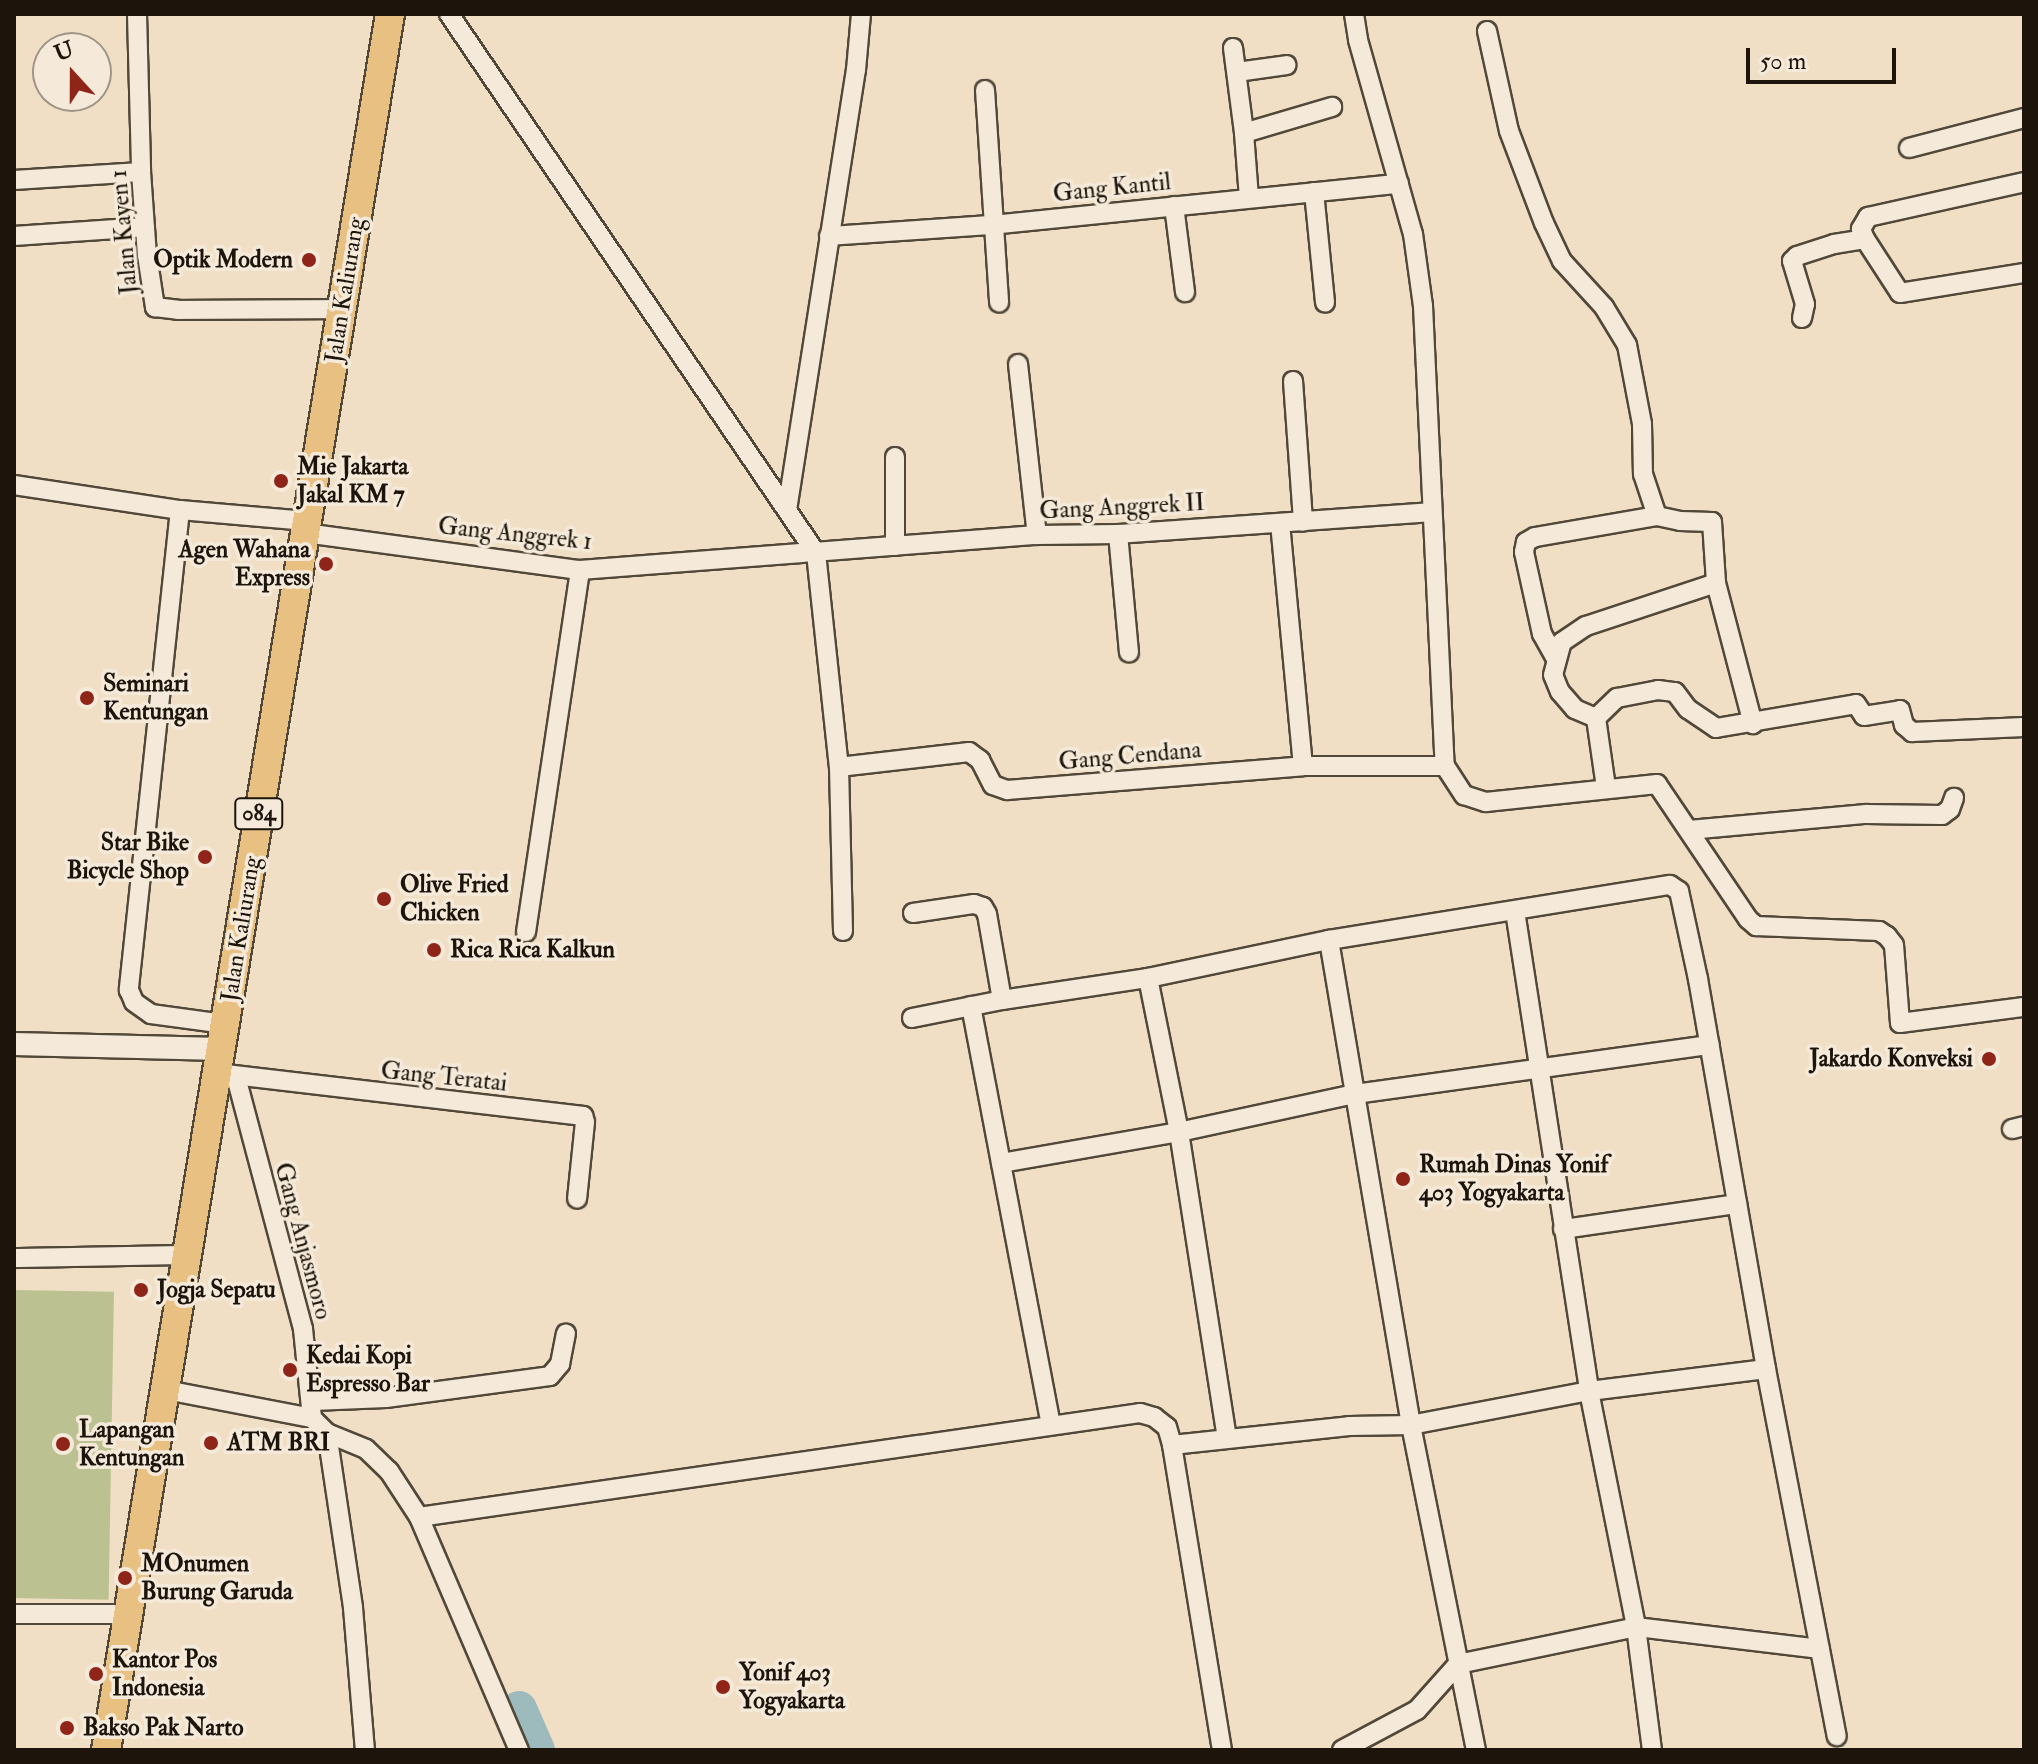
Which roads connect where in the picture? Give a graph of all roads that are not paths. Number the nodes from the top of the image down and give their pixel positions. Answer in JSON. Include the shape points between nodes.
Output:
{"nodes":[{"id":1,"x":137,"y":14,"type":"edge"},
{"id":2,"x":390,"y":14,"type":"edge"},
{"id":3,"x":449,"y":14,"type":"edge"},
{"id":4,"x":861,"y":14,"type":"edge"},
{"id":5,"x":1354,"y":14,"type":"edge"},
{"id":6,"x":1487,"y":31,"type":"dead end"},
{"id":7,"x":1233,"y":48,"type":"dead end"},
{"id":8,"x":1287,"y":65,"type":"dead end"},
{"id":9,"x":1237,"y":72,"type":"junction"},
{"id":10,"x":985,"y":90,"type":"dead end"},
{"id":11,"x":1332,"y":107,"type":"dead end"},
{"id":12,"x":2024,"y":118,"type":"edge"},
{"id":13,"x":1244,"y":133,"type":"junction"},
{"id":14,"x":1909,"y":148,"type":"dead end"},
{"id":15,"x":141,"y":172,"type":"junction"},
{"id":16,"x":14,"y":180,"type":"edge"},
{"id":17,"x":2024,"y":182,"type":"edge"},
{"id":18,"x":1399,"y":184,"type":"junction"},
{"id":19,"x":1314,"y":192,"type":"junction"},
{"id":20,"x":1249,"y":198,"type":"junction"},
{"id":21,"x":1174,"y":206,"type":"junction"},
{"id":22,"x":992,"y":225,"type":"junction"},
{"id":23,"x":145,"y":227,"type":"junction"},
{"id":24,"x":14,"y":236,"type":"edge"},
{"id":25,"x":829,"y":236,"type":"junction"},
{"id":26,"x":1865,"y":239,"type":"junction"},
{"id":27,"x":2024,"y":273,"type":"edge"},
{"id":28,"x":1185,"y":292,"type":"dead end"},
{"id":29,"x":1325,"y":302,"type":"dead end"},
{"id":30,"x":999,"y":303,"type":"dead end"},
{"id":31,"x":342,"y":309,"type":"junction"},
{"id":32,"x":1802,"y":318,"type":"dead end"},
{"id":33,"x":1018,"y":364,"type":"dead end"},
{"id":34,"x":1293,"y":381,"type":"dead end"},
{"id":35,"x":895,"y":457,"type":"dead end"},
{"id":36,"x":14,"y":485,"type":"edge"},
{"id":37,"x":180,"y":510,"type":"junction"},
{"id":38,"x":787,"y":510,"type":"junction"},
{"id":39,"x":1431,"y":512,"type":"junction"},
{"id":40,"x":1657,"y":516,"type":"junction"},
{"id":41,"x":1303,"y":522,"type":"junction"},
{"id":42,"x":1280,"y":523,"type":"junction"},
{"id":43,"x":306,"y":527,"type":"junction"},
{"id":44,"x":1118,"y":534,"type":"junction"},
{"id":45,"x":1037,"y":535,"type":"junction"},
{"id":46,"x":895,"y":546,"type":"junction"},
{"id":47,"x":816,"y":553,"type":"junction"},
{"id":48,"x":580,"y":570,"type":"junction"},
{"id":49,"x":1716,"y":583,"type":"junction"},
{"id":50,"x":1129,"y":652,"type":"dead end"},
{"id":51,"x":1556,"y":659,"type":"junction"},
{"id":52,"x":1596,"y":718,"type":"junction"},
{"id":53,"x":1753,"y":724,"type":"junction"},
{"id":54,"x":2024,"y":727,"type":"edge"},
{"id":55,"x":1303,"y":766,"type":"junction"},
{"id":56,"x":1445,"y":766,"type":"junction"},
{"id":57,"x":839,"y":767,"type":"junction"},
{"id":58,"x":1606,"y":787,"type":"junction"},
{"id":59,"x":1954,"y":798,"type":"dead end"},
{"id":60,"x":1689,"y":830,"type":"junction"},
{"id":61,"x":1515,"y":911,"type":"junction"},
{"id":62,"x":913,"y":913,"type":"dead end"},
{"id":63,"x":843,"y":931,"type":"dead end"},
{"id":64,"x":526,"y":932,"type":"dead end"},
{"id":65,"x":1329,"y":940,"type":"junction"},
{"id":66,"x":1148,"y":978,"type":"junction"},
{"id":67,"x":1002,"y":1000,"type":"junction"},
{"id":68,"x":971,"y":1006,"type":"junction"},
{"id":69,"x":2024,"y":1007,"type":"edge"},
{"id":70,"x":912,"y":1018,"type":"dead end"},
{"id":71,"x":14,"y":1044,"type":"edge"},
{"id":72,"x":1710,"y":1045,"type":"junction"},
{"id":73,"x":225,"y":1056,"type":"junction"},
{"id":74,"x":1537,"y":1067,"type":"junction"},
{"id":75,"x":1355,"y":1094,"type":"junction"},
{"id":76,"x":1179,"y":1132,"type":"junction"},
{"id":77,"x":1001,"y":1163,"type":"junction"},
{"id":78,"x":577,"y":1199,"type":"dead end"},
{"id":79,"x":1737,"y":1204,"type":"junction"},
{"id":80,"x":1563,"y":1229,"type":"junction"},
{"id":81,"x":187,"y":1255,"type":"junction"},
{"id":82,"x":14,"y":1258,"type":"edge"},
{"id":83,"x":566,"y":1334,"type":"dead end"},
{"id":84,"x":1766,"y":1369,"type":"junction"},
{"id":85,"x":166,"y":1390,"type":"junction"},
{"id":86,"x":1589,"y":1391,"type":"junction"},
{"id":87,"x":312,"y":1410,"type":"junction"},
{"id":88,"x":1051,"y":1424,"type":"junction"},
{"id":89,"x":1411,"y":1425,"type":"junction"},
{"id":90,"x":327,"y":1433,"type":"junction"},
{"id":91,"x":1227,"y":1438,"type":"junction"},
{"id":92,"x":1172,"y":1445,"type":"junction"},
{"id":93,"x":419,"y":1517,"type":"junction"},
{"id":94,"x":14,"y":1614,"type":"edge"},
{"id":95,"x":129,"y":1614,"type":"junction"},
{"id":96,"x":1636,"y":1627,"type":"junction"},
{"id":97,"x":1820,"y":1649,"type":"junction"},
{"id":98,"x":1458,"y":1664,"type":"junction"},
{"id":99,"x":1837,"y":1736,"type":"dead end"},
{"id":100,"x":106,"y":1750,"type":"edge"},
{"id":101,"x":365,"y":1750,"type":"edge"},
{"id":102,"x":519,"y":1750,"type":"edge"},
{"id":103,"x":1222,"y":1750,"type":"edge"},
{"id":104,"x":1342,"y":1750,"type":"edge"},
{"id":105,"x":1476,"y":1750,"type":"edge"},
{"id":106,"x":1652,"y":1750,"type":"edge"}],
"edges":[{"from":1,"to":15,"type":"street","name":"Jalan Kayen 1"},
{"from":2,"to":31,"type":"main road","name":"Jalan Kaliurang","number":"084"},
{"from":3,"to":38,"type":"street"},
{"from":4,"to":25,"type":"street"},
{"from":5,"to":18,"type":"street"},
{"from":6,"to":40,"type":"street","via":[[1509,131],[1544,223],[1562,261],[1604,307],[1627,345],[1642,424],[1643,474]]},
{"from":7,"to":9,"type":"street"},
{"from":8,"to":9,"type":"street"},
{"from":9,"to":13,"type":"street"},
{"from":10,"to":22,"type":"street"},
{"from":11,"to":13,"type":"street"},
{"from":12,"to":14,"type":"street"},
{"from":13,"to":20,"type":"street"},
{"from":15,"to":16,"type":"street"},
{"from":15,"to":23,"type":"street","name":"Jalan Kayen 1"},
{"from":17,"to":26,"type":"street","via":[[1868,217],[1861,229]]},
{"from":18,"to":19,"type":"street","name":"Gang Kantil"},
{"from":18,"to":39,"type":"street","via":[[1413,234],[1423,306]]},
{"from":19,"to":20,"type":"street","name":"Gang Kantil"},
{"from":19,"to":29,"type":"street"},
{"from":20,"to":21,"type":"street","name":"Gang Kantil"},
{"from":21,"to":22,"type":"street","name":"Gang Kantil"},
{"from":21,"to":28,"type":"street"},
{"from":22,"to":25,"type":"street","name":"Gang Kantil"},
{"from":22,"to":30,"type":"street"},
{"from":23,"to":24,"type":"street"},
{"from":23,"to":31,"type":"street","name":"Jalan Kayen 1","via":[[153,302],[160,309]]},
{"from":25,"to":38,"type":"street"},
{"from":26,"to":27,"type":"street","via":[[1900,293]]},
{"from":26,"to":32,"type":"street","via":[[1794,258],[1805,304]]},
{"from":31,"to":43,"type":"main road","name":"Jalan Kaliurang","number":"084"},
{"from":33,"to":45,"type":"street"},
{"from":34,"to":41,"type":"street"},
{"from":35,"to":46,"type":"street"},
{"from":36,"to":37,"type":"street","name":"Gang Anggrek 1"},
{"from":37,"to":43,"type":"street","name":"Gang Anggrek 1"},
{"from":37,"to":73,"type":"street","via":[[129,990],[134,1002],[151,1014]]},
{"from":38,"to":47,"type":"street"},
{"from":39,"to":41,"type":"street","name":"Gang Anggrek II"},
{"from":39,"to":56,"type":"street"},
{"from":40,"to":49,"type":"street","via":[[1712,522]]},
{"from":40,"to":51,"type":"street","via":[[1526,542],[1542,634]]},
{"from":41,"to":42,"type":"street","name":"Gang Anggrek II"},
{"from":42,"to":44,"type":"street","name":"Gang Anggrek II"},
{"from":42,"to":55,"type":"street"},
{"from":43,"to":48,"type":"street","name":"Gang Anggrek 1"},
{"from":43,"to":73,"type":"main road","name":"Jalan Kaliurang","number":"084"},
{"from":44,"to":45,"type":"street","name":"Gang Anggrek II"},
{"from":44,"to":50,"type":"street"},
{"from":45,"to":46,"type":"street","name":"Gang Anggrek II"},
{"from":46,"to":47,"type":"street","name":"Gang Anggrek II"},
{"from":47,"to":48,"type":"street","name":"Gang Anggrek 1"},
{"from":47,"to":57,"type":"street"},
{"from":48,"to":64,"type":"street"},
{"from":49,"to":51,"type":"street","via":[[1586,626],[1562,642]]},
{"from":49,"to":53,"type":"street"},
{"from":51,"to":52,"type":"street","via":[[1553,675],[1560,692],[1575,709]]},
{"from":52,"to":53,"type":"street","via":[[1617,698],[1658,690],[1675,692],[1688,709],[1716,728]]},
{"from":52,"to":58,"type":"street"},
{"from":53,"to":54,"type":"street","via":[[1856,704],[1864,716],[1900,710],[1912,732]]},
{"from":55,"to":56,"type":"street","name":"Gang Cendana"},
{"from":55,"to":57,"type":"street","name":"Gang Cendana","via":[[1007,790],[993,785],[980,760],[969,752]]},
{"from":56,"to":58,"type":"street","via":[[1464,795],[1486,802]]},
{"from":57,"to":63,"type":"street"},
{"from":58,"to":60,"type":"street","via":[[1657,784]]},
{"from":59,"to":60,"type":"street","via":[[1942,815],[1866,814]]},
{"from":60,"to":69,"type":"street","via":[[1756,926],[1879,931],[1887,936],[1894,945],[1900,1023]]},
{"from":61,"to":65,"type":"street"},
{"from":61,"to":72,"type":"street","via":[[1656,885],[1679,891]]},
{"from":61,"to":74,"type":"street"},
{"from":62,"to":67,"type":"street","via":[[983,907]]},
{"from":65,"to":66,"type":"street"},
{"from":65,"to":75,"type":"street"},
{"from":66,"to":67,"type":"street"},
{"from":66,"to":76,"type":"street"},
{"from":67,"to":68,"type":"street"},
{"from":68,"to":70,"type":"street"},
{"from":68,"to":77,"type":"street"},
{"from":71,"to":73,"type":"street"},
{"from":72,"to":74,"type":"street"},
{"from":72,"to":79,"type":"street"},
{"from":73,"to":78,"type":"street","name":"Gang Teratai","via":[[583,1116]]},
{"from":73,"to":81,"type":"main road","name":"Jalan Kaliurang","number":"084"},
{"from":73,"to":87,"type":"street","name":"Gang Anjasmoro","via":[[303,1329]]},
{"from":74,"to":75,"type":"street"},
{"from":74,"to":80,"type":"street"},
{"from":75,"to":76,"type":"street"},
{"from":75,"to":89,"type":"street"},
{"from":76,"to":77,"type":"street"},
{"from":76,"to":91,"type":"street"},
{"from":77,"to":88,"type":"street"},
{"from":79,"to":80,"type":"street"},
{"from":79,"to":84,"type":"street"},
{"from":80,"to":86,"type":"street"},
{"from":81,"to":82,"type":"street"},
{"from":81,"to":85,"type":"main road","name":"Jalan Kaliurang","number":"084"},
{"from":83,"to":87,"type":"street","via":[[559,1369],[550,1376]]},
{"from":84,"to":86,"type":"street"},
{"from":84,"to":97,"type":"street"},
{"from":85,"to":87,"type":"street"},
{"from":85,"to":95,"type":"main road","name":"Jalan Kaliurang","number":"084"},
{"from":86,"to":89,"type":"street"},
{"from":86,"to":96,"type":"street"},
{"from":87,"to":90,"type":"street"},
{"from":88,"to":92,"type":"street","via":[[1140,1413],[1167,1427]]},
{"from":88,"to":93,"type":"street"},
{"from":89,"to":91,"type":"street"},
{"from":89,"to":98,"type":"street"},
{"from":90,"to":93,"type":"street","via":[[366,1449],[389,1471]]},
{"from":90,"to":101,"type":"street","via":[[353,1608]]},
{"from":91,"to":92,"type":"street"},
{"from":92,"to":103,"type":"street"},
{"from":93,"to":102,"type":"street"},
{"from":94,"to":95,"type":"street"},
{"from":95,"to":100,"type":"main road","name":"Jalan Kaliurang","number":"084"},
{"from":96,"to":97,"type":"street"},
{"from":96,"to":98,"type":"street"},
{"from":96,"to":106,"type":"street"},
{"from":97,"to":99,"type":"street"},
{"from":98,"to":104,"type":"street","via":[[1417,1710]]},
{"from":98,"to":105,"type":"street"}]}
